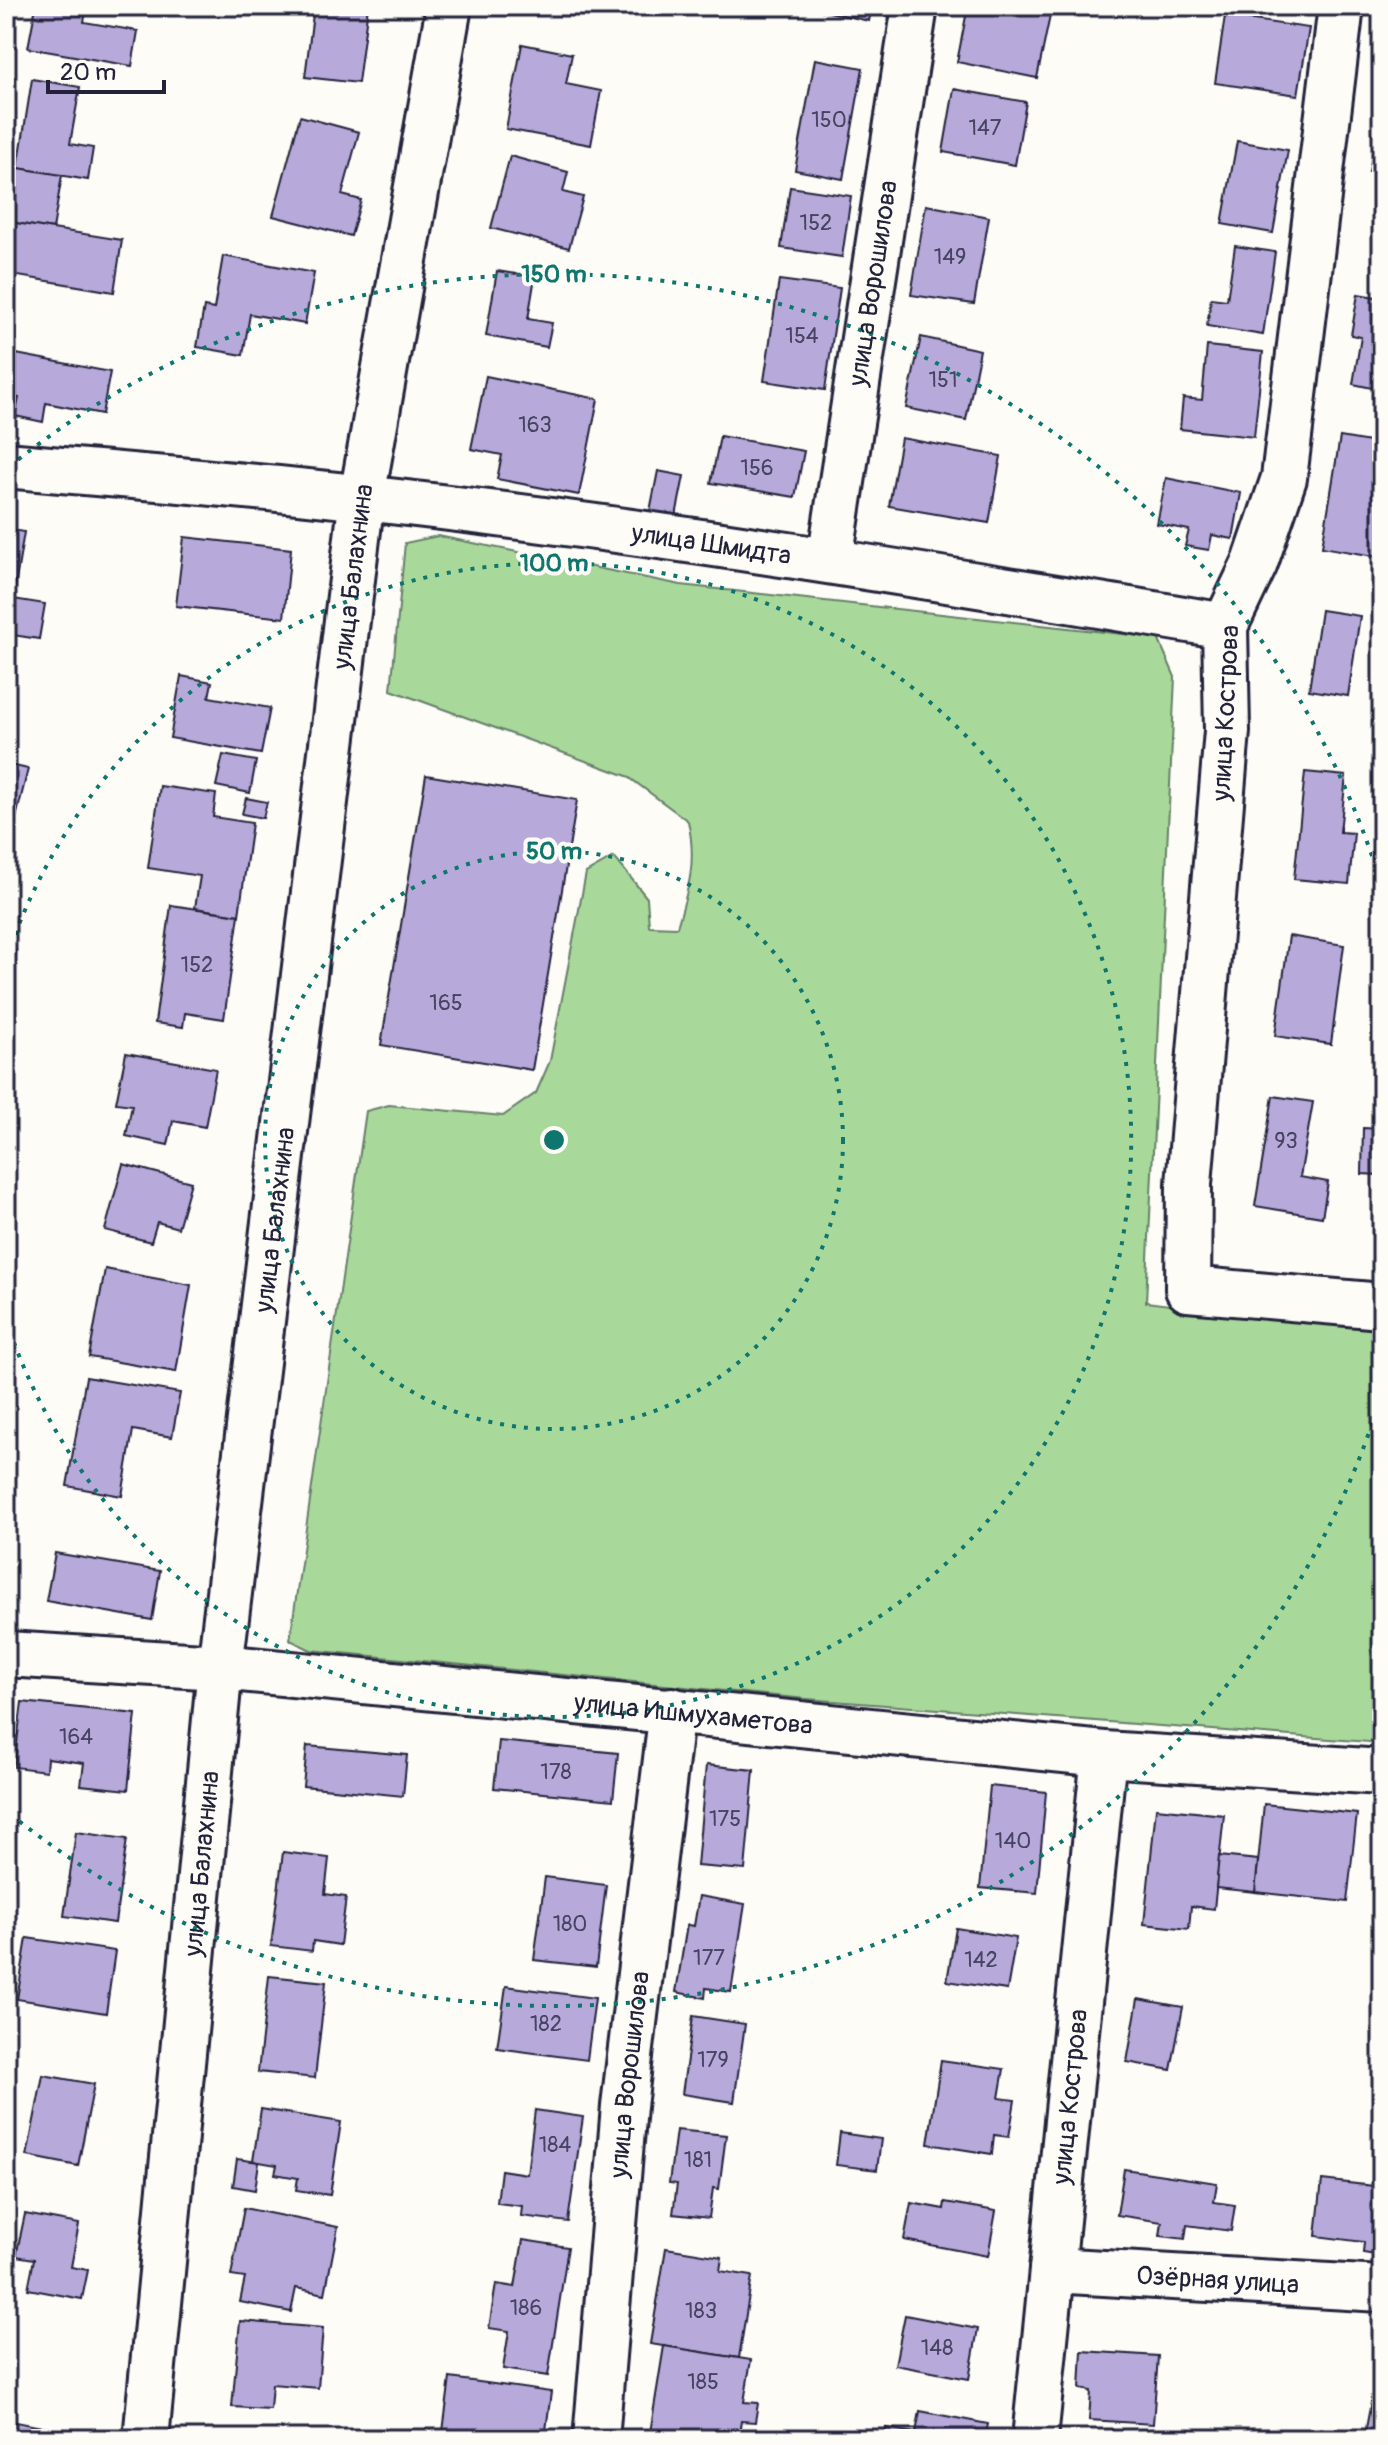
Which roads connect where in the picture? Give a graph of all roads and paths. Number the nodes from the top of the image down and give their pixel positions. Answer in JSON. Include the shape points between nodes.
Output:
{"nodes":[{"id":1,"x":449,"y":6,"type":"edge"},
{"id":2,"x":915,"y":6,"type":"edge"},
{"id":3,"x":1341,"y":6,"type":"edge"},
{"id":4,"x":6,"y":465,"type":"edge"},
{"id":5,"x":362,"y":497,"type":"junction"},
{"id":6,"x":830,"y":560,"type":"junction"},
{"id":7,"x":1225,"y":626,"type":"junction"},
{"id":8,"x":1382,"y":1306,"type":"edge"},
{"id":9,"x":6,"y":1654,"type":"edge"},
{"id":10,"x":220,"y":1667,"type":"junction"},
{"id":11,"x":672,"y":1710,"type":"junction"},
{"id":12,"x":1104,"y":1754,"type":"junction"},
{"id":13,"x":1382,"y":1772,"type":"edge"},
{"id":14,"x":1052,"y":2270,"type":"junction"},
{"id":15,"x":1382,"y":2289,"type":"edge"},
{"id":16,"x":146,"y":2439,"type":"edge"},
{"id":17,"x":596,"y":2439,"type":"edge"},
{"id":18,"x":1035,"y":2439,"type":"edge"}],
"edges":[{"from":1,"to":5,"type":"street","name":"улица Балахнина"},
{"from":2,"to":6,"type":"street","name":"улица Ворошилова"},
{"from":3,"to":7,"type":"street","name":"улица Кострова","via":[[1284,478],[1255,563]]},
{"from":4,"to":5,"type":"street","name":"улица Шмидта"},
{"from":5,"to":6,"type":"street","name":"улица Шмидта"},
{"from":5,"to":10,"type":"street","name":"улица Балахнина"},
{"from":6,"to":7,"type":"street","name":"улица Шмидта"},
{"from":7,"to":8,"type":"street","name":"улица Кострова","via":[[1227,731],[1189,1184],[1188,1289]]},
{"from":9,"to":10,"type":"street","name":"улица Ишмухаметова"},
{"from":10,"to":11,"type":"street","name":"улица Ишмухаметова"},
{"from":10,"to":16,"type":"street","name":"улица Балахнина"},
{"from":11,"to":12,"type":"street","name":"улица Ишмухаметова"},
{"from":11,"to":17,"type":"street","name":"улица Ворошилова","via":[[624,2106]]},
{"from":12,"to":13,"type":"street","name":"улица Ишмухаметова"},
{"from":12,"to":14,"type":"street","name":"улица Кострова"},
{"from":14,"to":15,"type":"street","name":"Озёрная улица"},
{"from":14,"to":18,"type":"street","name":"улица Кострова"}]}
